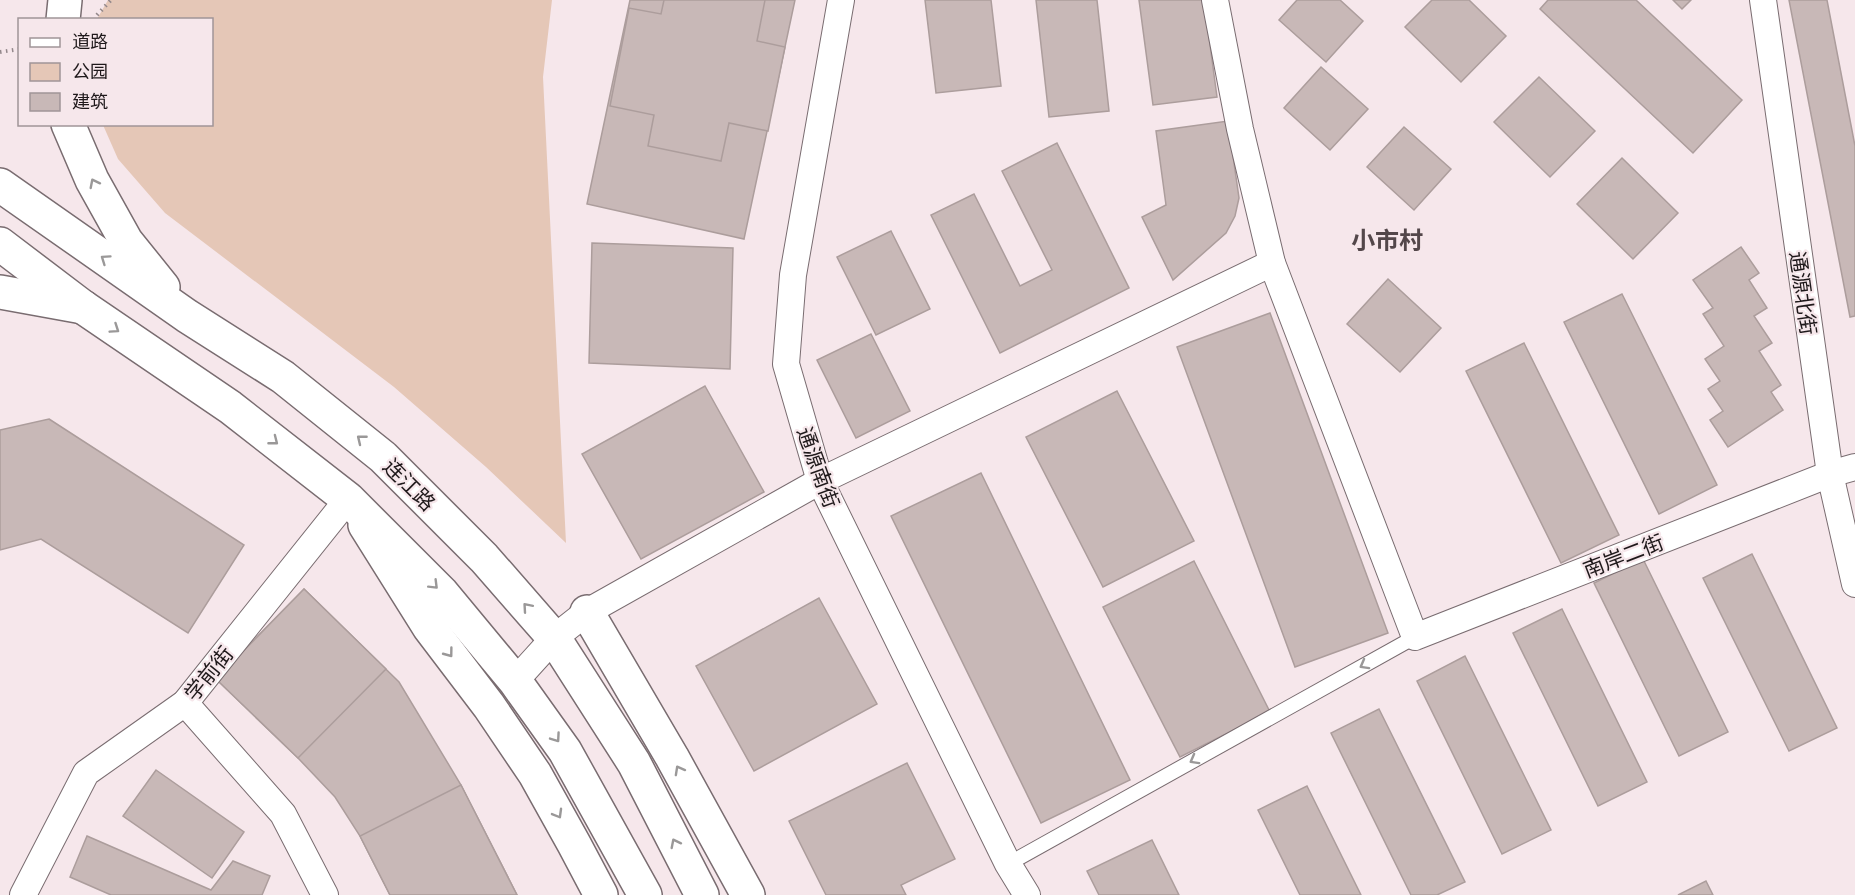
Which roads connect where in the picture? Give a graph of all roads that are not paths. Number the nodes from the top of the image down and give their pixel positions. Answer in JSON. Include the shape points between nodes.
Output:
{"nodes":[{"id":1,"x":65,"y":0,"type":"edge"},
{"id":2,"x":841,"y":0,"type":"edge"},
{"id":3,"x":1215,"y":0,"type":"edge"},
{"id":4,"x":1763,"y":0,"type":"edge"},
{"id":5,"x":63,"y":18,"type":"edge"},
{"id":6,"x":69,"y":126,"type":"edge"},
{"id":7,"x":0,"y":185,"type":"edge"},
{"id":8,"x":0,"y":244,"type":"edge"},
{"id":9,"x":1272,"y":263,"type":"junction"},
{"id":10,"x":0,"y":292,"type":"edge"},
{"id":11,"x":83,"y":307,"type":"junction"},
{"id":12,"x":187,"y":316,"type":"junction"},
{"id":13,"x":1855,"y":467,"type":"edge"},
{"id":14,"x":1830,"y":474,"type":"junction"},
{"id":15,"x":820,"y":481,"type":"junction"},
{"id":16,"x":348,"y":499,"type":"junction"},
{"id":17,"x":1855,"y":584,"type":"edge"},
{"id":18,"x":587,"y":612,"type":"junction"},
{"id":19,"x":1415,"y":636,"type":"junction"},
{"id":20,"x":554,"y":638,"type":"junction"},
{"id":21,"x":515,"y":681,"type":"junction"},
{"id":22,"x":185,"y":703,"type":"junction"},
{"id":23,"x":1008,"y":864,"type":"junction"},
{"id":24,"x":23,"y":895,"type":"edge"},
{"id":25,"x":325,"y":895,"type":"edge"},
{"id":26,"x":601,"y":895,"type":"edge"},
{"id":27,"x":645,"y":895,"type":"edge"},
{"id":28,"x":702,"y":895,"type":"edge"},
{"id":29,"x":748,"y":895,"type":"edge"},
{"id":30,"x":1027,"y":895,"type":"edge"}],
"edges":[{"from":1,"to":5,"type":"main road"},
{"from":2,"to":15,"type":"street","name":"通源南街","via":[[793,275],[786,364]]},
{"from":3,"to":9,"type":"street"},
{"from":4,"to":14,"type":"street","name":"通源北街"},
{"from":12,"to":6,"type":"main road","one_way":true,"via":[[126,241],[92,180]]},
{"from":12,"to":7,"type":"main road","name":"连江路","one_way":true},
{"from":8,"to":11,"type":"main road"},
{"from":9,"to":15,"type":"street"},
{"from":9,"to":19,"type":"street"},
{"from":10,"to":11,"type":"main road"},
{"from":11,"to":16,"type":"main road","one_way":true,"via":[[230,407]]},
{"from":20,"to":12,"type":"main road","name":"连江路","one_way":true,"via":[[484,558],[383,457],[283,377]]},
{"from":13,"to":14,"type":"street","name":"南岸二街"},
{"from":14,"to":17,"type":"street","name":"通源北街"},
{"from":14,"to":19,"type":"street","name":"南岸二街"},
{"from":15,"to":18,"type":"street"},
{"from":15,"to":23,"type":"street","name":"通源南街"},
{"from":16,"to":21,"type":"main road","one_way":true,"via":[[442,593]]},
{"from":16,"to":22,"type":"street","name":"学前街"},
{"from":16,"to":26,"type":"main road","one_way":true,"via":[[429,627],[535,774]]},
{"from":18,"to":20,"type":"street"},
{"from":29,"to":18,"type":"main road","one_way":true},
{"from":19,"to":23,"type":"lane","one_way":true},
{"from":20,"to":21,"type":"street"},
{"from":28,"to":20,"type":"main road","name":"连江路","one_way":true,"via":[[634,763]]},
{"from":21,"to":27,"type":"main road","one_way":true,"via":[[565,751]]},
{"from":22,"to":24,"type":"street","name":"学前街","via":[[86,773]]},
{"from":22,"to":25,"type":"street","via":[[283,814]]},
{"from":23,"to":30,"type":"street","name":"通源南街"}]}
